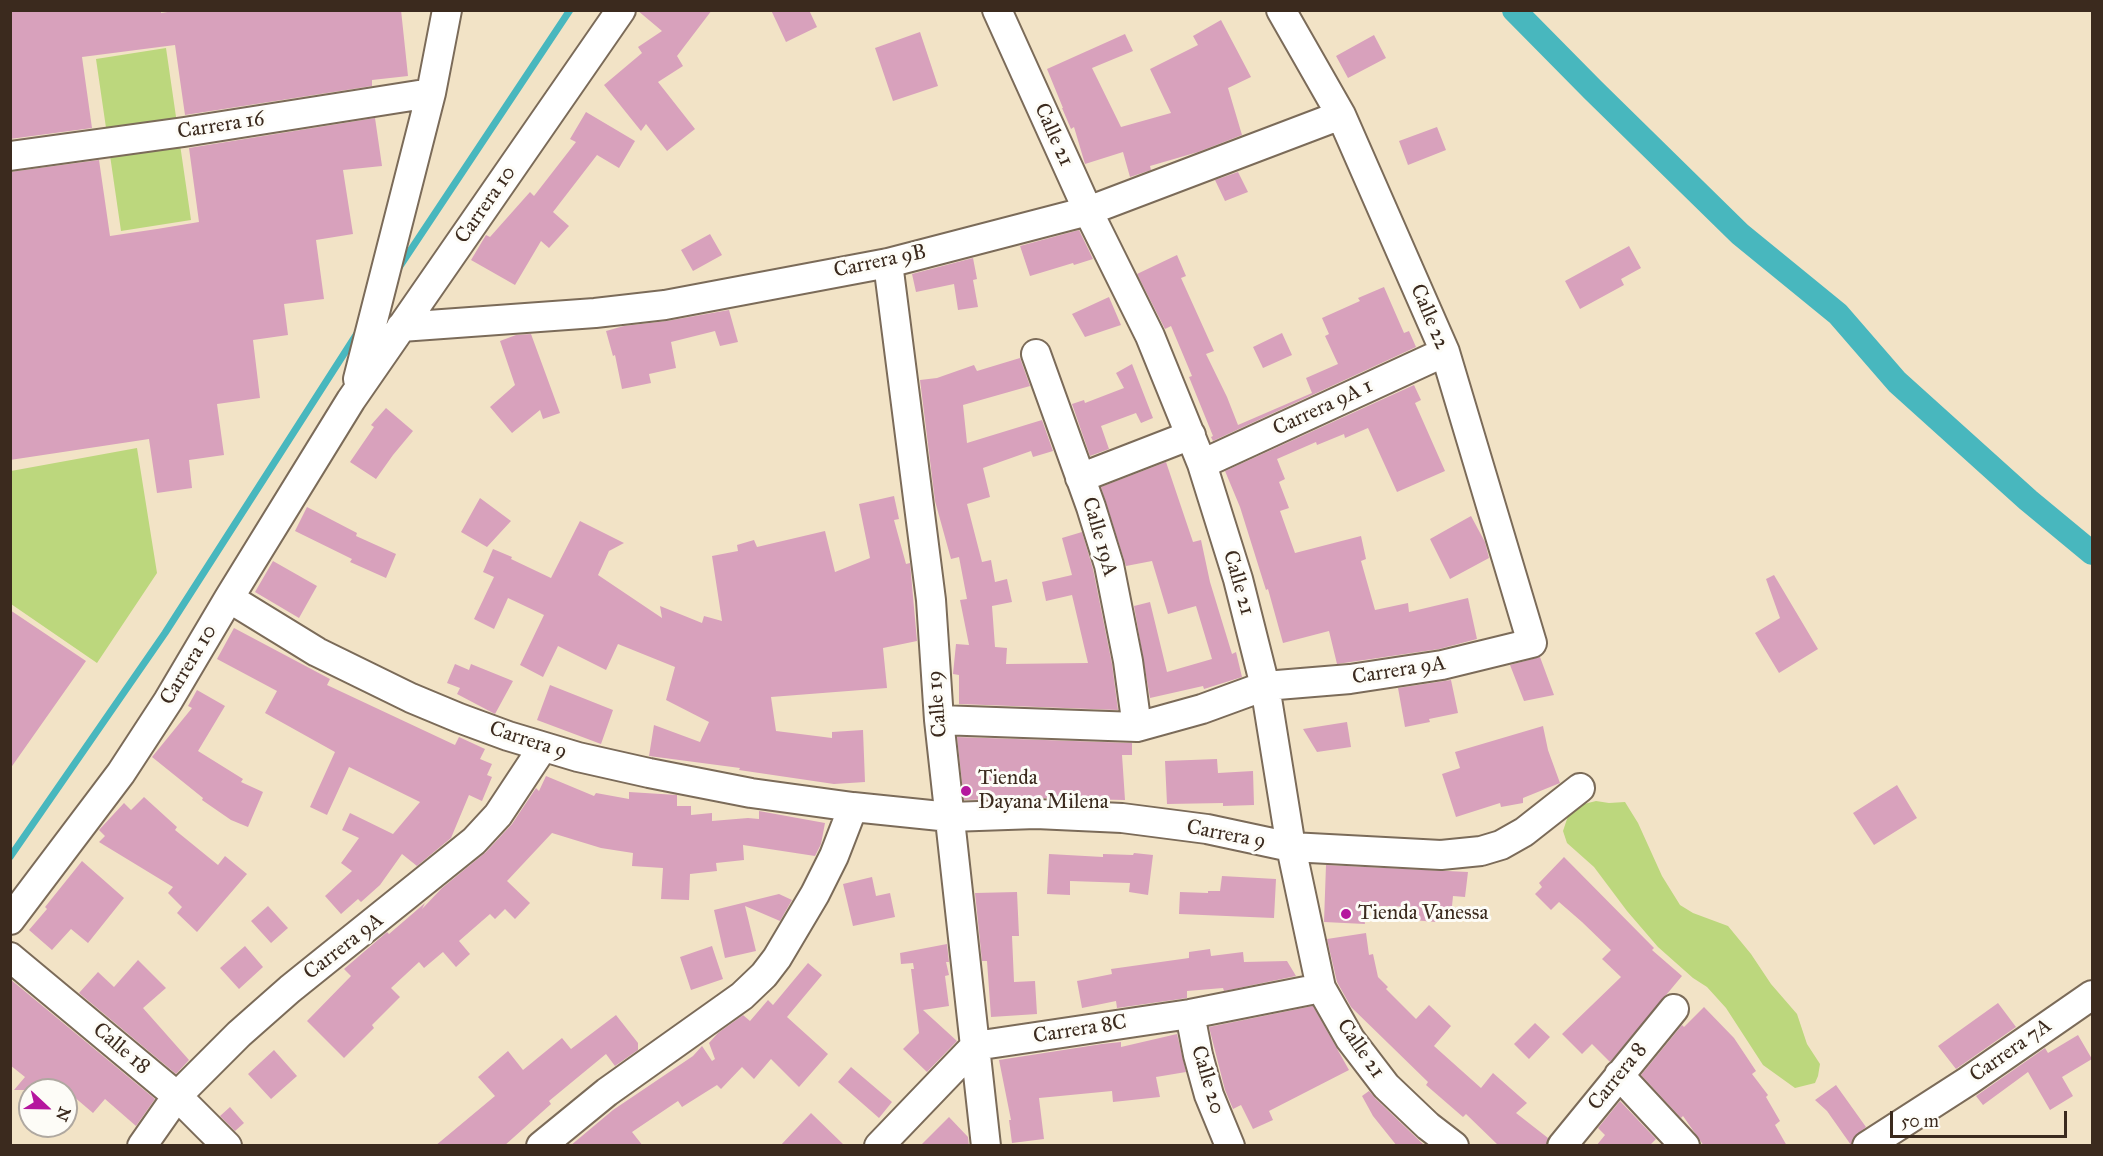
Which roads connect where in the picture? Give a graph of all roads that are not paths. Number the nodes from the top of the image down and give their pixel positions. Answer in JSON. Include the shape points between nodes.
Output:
{"nodes":[{"id":1,"x":447,"y":10,"type":"edge"},
{"id":2,"x":621,"y":10,"type":"edge"},
{"id":3,"x":996,"y":10,"type":"edge"},
{"id":4,"x":1281,"y":10,"type":"edge"},
{"id":5,"x":431,"y":93,"type":"junction"},
{"id":6,"x":1341,"y":116,"type":"junction"},
{"id":7,"x":10,"y":156,"type":"edge"},
{"id":8,"x":1088,"y":211,"type":"junction"},
{"id":9,"x":888,"y":263,"type":"junction"},
{"id":10,"x":401,"y":327,"type":"junction"},
{"id":11,"x":1445,"y":352,"type":"junction"},
{"id":12,"x":1036,"y":354,"type":"dead end"},
{"id":13,"x":351,"y":400,"type":"junction"},
{"id":14,"x":1191,"y":435,"type":"junction"},
{"id":15,"x":1202,"y":464,"type":"junction"},
{"id":16,"x":1080,"y":478,"type":"junction"},
{"id":17,"x":229,"y":598,"type":"junction"},
{"id":18,"x":1532,"y":643,"type":"joint"},
{"id":19,"x":1265,"y":686,"type":"junction"},
{"id":20,"x":939,"y":720,"type":"junction"},
{"id":21,"x":1137,"y":727,"type":"junction"},
{"id":22,"x":543,"y":747,"type":"junction"},
{"id":23,"x":1580,"y":788,"type":"dead end"},
{"id":24,"x":853,"y":807,"type":"junction"},
{"id":25,"x":950,"y":817,"type":"junction"},
{"id":26,"x":1291,"y":847,"type":"junction"},
{"id":27,"x":10,"y":920,"type":"edge"},
{"id":28,"x":10,"y":957,"type":"edge"},
{"id":29,"x":1321,"y":988,"type":"junction"},
{"id":30,"x":2092,"y":994,"type":"edge"},
{"id":31,"x":1674,"y":1009,"type":"dead end"},
{"id":32,"x":1190,"y":1014,"type":"junction"},
{"id":33,"x":975,"y":1046,"type":"junction"},
{"id":34,"x":1619,"y":1075,"type":"junction"},
{"id":35,"x":177,"y":1096,"type":"junction"},
{"id":36,"x":142,"y":1146,"type":"edge"},
{"id":37,"x":227,"y":1146,"type":"edge"},
{"id":38,"x":542,"y":1146,"type":"edge"},
{"id":39,"x":879,"y":1146,"type":"edge"},
{"id":40,"x":986,"y":1146,"type":"edge"},
{"id":41,"x":1230,"y":1146,"type":"edge"},
{"id":42,"x":1454,"y":1146,"type":"edge"},
{"id":43,"x":1562,"y":1146,"type":"edge"},
{"id":44,"x":1684,"y":1146,"type":"edge"},
{"id":45,"x":1867,"y":1146,"type":"edge"}],
"edges":[{"from":1,"to":5,"type":"street","name":"Carrera 10"},
{"from":2,"to":10,"type":"street","name":"Carrera 10"},
{"from":3,"to":8,"type":"street","name":"Calle 21"},
{"from":4,"to":6,"type":"street","name":"Calle 22"},
{"from":5,"to":7,"type":"street","name":"Carrera 16"},
{"from":5,"to":13,"type":"street","name":"Carrera 10"},
{"from":6,"to":8,"type":"street","name":"Carrera 9B"},
{"from":6,"to":11,"type":"street","name":"Calle 22"},
{"from":8,"to":9,"type":"street","name":"Carrera 9B"},
{"from":8,"to":14,"type":"street","name":"Calle 21","via":[[1150,336]]},
{"from":9,"to":10,"type":"street","name":"Carrera 9B","via":[[665,305]]},
{"from":9,"to":20,"type":"street","name":"Calle 19","via":[[931,600]]},
{"from":10,"to":13,"type":"street","name":"Carrera 10"},
{"from":11,"to":15,"type":"street","name":"Carrera 9A 1"},
{"from":11,"to":18,"type":"street","name":"Calle 22"},
{"from":12,"to":16,"type":"street","name":"Calle 19A"},
{"from":13,"to":17,"type":"street","name":"Carrera 10"},
{"from":14,"to":15,"type":"street","name":"Calle 21"},
{"from":14,"to":16,"type":"street"},
{"from":15,"to":19,"type":"street","name":"Calle 21","via":[[1238,579]]},
{"from":16,"to":21,"type":"street","name":"Calle 19A","via":[[1109,565]]},
{"from":17,"to":22,"type":"street","name":"Carrera 9","via":[[290,637],[364,676],[459,718]]},
{"from":17,"to":27,"type":"street","name":"Carrera 10","via":[[121,773]]},
{"from":18,"to":19,"type":"street","name":"Carrera 9A","via":[[1442,665],[1350,680]]},
{"from":19,"to":21,"type":"street","name":"Carrera 9A"},
{"from":19,"to":26,"type":"street","name":"Calle 21"},
{"from":20,"to":21,"type":"street"},
{"from":20,"to":25,"type":"street","name":"Calle 19"},
{"from":22,"to":24,"type":"street","name":"Carrera 9","via":[[649,774]]},
{"from":22,"to":35,"type":"street","name":"Carrera 9A","via":[[498,815],[474,841],[290,989]]},
{"from":23,"to":26,"type":"street","name":"Carrera 9","via":[[1524,832],[1481,851],[1441,855]]},
{"from":24,"to":25,"type":"street","name":"Carrera 9"},
{"from":24,"to":38,"type":"street","via":[[815,894],[764,975],[742,996],[607,1092]]},
{"from":25,"to":26,"type":"street","name":"Carrera 9","via":[[1036,814],[1122,818],[1207,829]]},
{"from":25,"to":33,"type":"street","name":"Calle 19"},
{"from":26,"to":29,"type":"street","name":"Calle 21"},
{"from":28,"to":35,"type":"street","name":"Calle 18"},
{"from":29,"to":32,"type":"street","name":"Carrera 8C"},
{"from":29,"to":42,"type":"street","name":"Calle 21","via":[[1350,1039],[1386,1086]]},
{"from":30,"to":45,"type":"street","name":"Carrera 7A"},
{"from":31,"to":34,"type":"street","name":"Carrera 8"},
{"from":32,"to":33,"type":"street","name":"Carrera 8C"},
{"from":32,"to":41,"type":"street","name":"Calle 20","via":[[1209,1095]]},
{"from":33,"to":39,"type":"street"},
{"from":33,"to":40,"type":"street","name":"Calle 19"},
{"from":34,"to":43,"type":"street","name":"Carrera 8"},
{"from":34,"to":44,"type":"street"},
{"from":35,"to":36,"type":"street","name":"Carrera 9A"},
{"from":35,"to":37,"type":"street","name":"Calle 18"}]}
